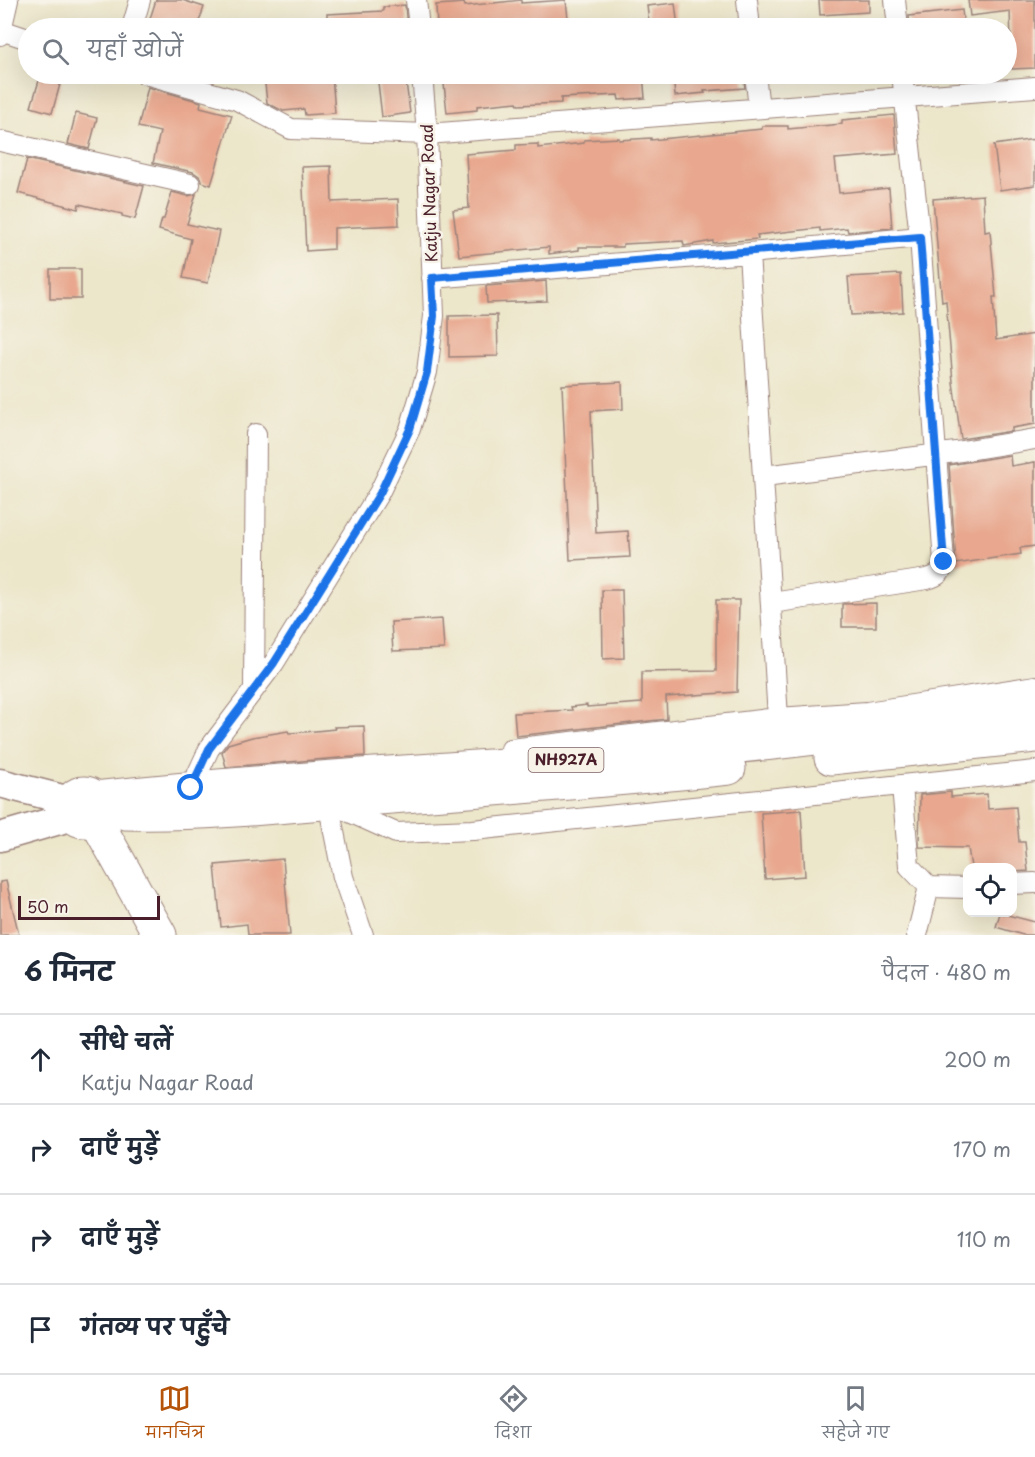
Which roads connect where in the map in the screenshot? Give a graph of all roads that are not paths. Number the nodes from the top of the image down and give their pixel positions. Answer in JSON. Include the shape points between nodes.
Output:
{"nodes":[{"id":1,"x":8,"y":0,"type":"edge"},
{"id":2,"x":140,"y":0,"type":"edge"},
{"id":3,"x":416,"y":0,"type":"edge"},
{"id":4,"x":747,"y":0,"type":"edge"},
{"id":5,"x":895,"y":0,"type":"edge"},
{"id":6,"x":135,"y":18,"type":"edge"},
{"id":7,"x":418,"y":18,"type":"edge"},
{"id":8,"x":749,"y":18,"type":"edge"},
{"id":9,"x":897,"y":18,"type":"edge"},
{"id":10,"x":1,"y":33,"type":"edge"},
{"id":11,"x":18,"y":37,"type":"edge"},
{"id":12,"x":180,"y":84,"type":"edge"},
{"id":13,"x":423,"y":84,"type":"edge"},
{"id":14,"x":756,"y":84,"type":"edge"},
{"id":15,"x":903,"y":84,"type":"edge"},
{"id":16,"x":1035,"y":87,"type":"edge"},
{"id":17,"x":904,"y":97,"type":"junction"},
{"id":18,"x":759,"y":108,"type":"junction"},
{"id":19,"x":427,"y":135,"type":"junction"},
{"id":20,"x":0,"y":141,"type":"edge"},
{"id":21,"x":190,"y":184,"type":"dead end"},
{"id":22,"x":920,"y":237,"type":"junction"},
{"id":23,"x":749,"y":253,"type":"junction"},
{"id":24,"x":432,"y":278,"type":"junction"},
{"id":25,"x":256,"y":435,"type":"dead end"},
{"id":26,"x":1035,"y":439,"type":"edge"},
{"id":27,"x":937,"y":454,"type":"junction"},
{"id":28,"x":764,"y":476,"type":"junction"},
{"id":29,"x":772,"y":603,"type":"junction"},
{"id":30,"x":1035,"y":686,"type":"edge"},
{"id":31,"x":254,"y":689,"type":"junction"},
{"id":32,"x":1035,"y":709,"type":"edge"},
{"id":33,"x":778,"y":718,"type":"junction"},
{"id":34,"x":1035,"y":736,"type":"edge"},
{"id":35,"x":1035,"y":771,"type":"edge"},
{"id":36,"x":0,"y":783,"type":"edge"},
{"id":37,"x":902,"y":786,"type":"junction"},
{"id":38,"x":191,"y":788,"type":"junction"},
{"id":39,"x":330,"y":790,"type":"junction"},
{"id":40,"x":85,"y":811,"type":"junction"},
{"id":41,"x":0,"y":837,"type":"edge"},
{"id":42,"x":1035,"y":883,"type":"edge"},
{"id":43,"x":1017,"y":884,"type":"edge"},
{"id":44,"x":929,"y":887,"type":"junction"},
{"id":45,"x":963,"y":888,"type":"edge"},
{"id":46,"x":146,"y":935,"type":"edge"},
{"id":47,"x":160,"y":935,"type":"edge"},
{"id":48,"x":363,"y":935,"type":"edge"},
{"id":49,"x":916,"y":935,"type":"edge"}],
"edges":[{"from":1,"to":10,"type":"street"},
{"from":2,"to":6,"type":"street"},
{"from":3,"to":7,"type":"street"},
{"from":4,"to":8,"type":"street"},
{"from":5,"to":9,"type":"street"},
{"from":10,"to":11,"type":"street"},
{"from":12,"to":19,"type":"street","via":[[237,100],[291,129]]},
{"from":13,"to":19,"type":"street","name":"Katju Nagar Road"},
{"from":14,"to":18,"type":"street"},
{"from":15,"to":17,"type":"street"},
{"from":16,"to":17,"type":"street"},
{"from":17,"to":18,"type":"street"},
{"from":17,"to":22,"type":"street"},
{"from":18,"to":19,"type":"street"},
{"from":19,"to":24,"type":"street","name":"Katju Nagar Road"},
{"from":20,"to":21,"type":"street"},
{"from":22,"to":23,"type":"street"},
{"from":22,"to":27,"type":"street"},
{"from":23,"to":24,"type":"street"},
{"from":23,"to":28,"type":"street"},
{"from":24,"to":31,"type":"street","name":"Katju Nagar Road","via":[[434,316],[427,372],[410,429],[380,493]]},
{"from":25,"to":31,"type":"street"},
{"from":26,"to":27,"type":"street"},
{"from":27,"to":28,"type":"street"},
{"from":27,"to":29,"type":"street","via":[[942,572],[927,579]]},
{"from":28,"to":29,"type":"street"},
{"from":29,"to":33,"type":"street"},
{"from":30,"to":33,"type":"street","via":[[867,712]]},
{"from":31,"to":38,"type":"street","name":"Katju Nagar Road","via":[[209,749]]},
{"from":32,"to":39,"type":"highway","number":"NH927A","via":[[781,742]]},
{"from":33,"to":39,"type":"street","via":[[417,760]]},
{"from":34,"to":39,"type":"highway","number":"NH927A","via":[[620,780]]},
{"from":35,"to":37,"type":"street"},
{"from":36,"to":40,"type":"main road"},
{"from":37,"to":39,"type":"street","via":[[473,830],[396,833]]},
{"from":37,"to":44,"type":"street","via":[[909,866]]},
{"from":38,"to":39,"type":"highway","number":"NH927A"},
{"from":38,"to":40,"type":"highway","number":"NH927A"},
{"from":39,"to":40,"type":"highway","number":"NH927A","via":[[160,814]]},
{"from":39,"to":48,"type":"street","via":[[343,877]]},
{"from":40,"to":41,"type":"main road"},
{"from":40,"to":46,"type":"highway"},
{"from":40,"to":47,"type":"highway"},
{"from":42,"to":43,"type":"street"},
{"from":44,"to":45,"type":"street"},
{"from":44,"to":49,"type":"street"}]}
